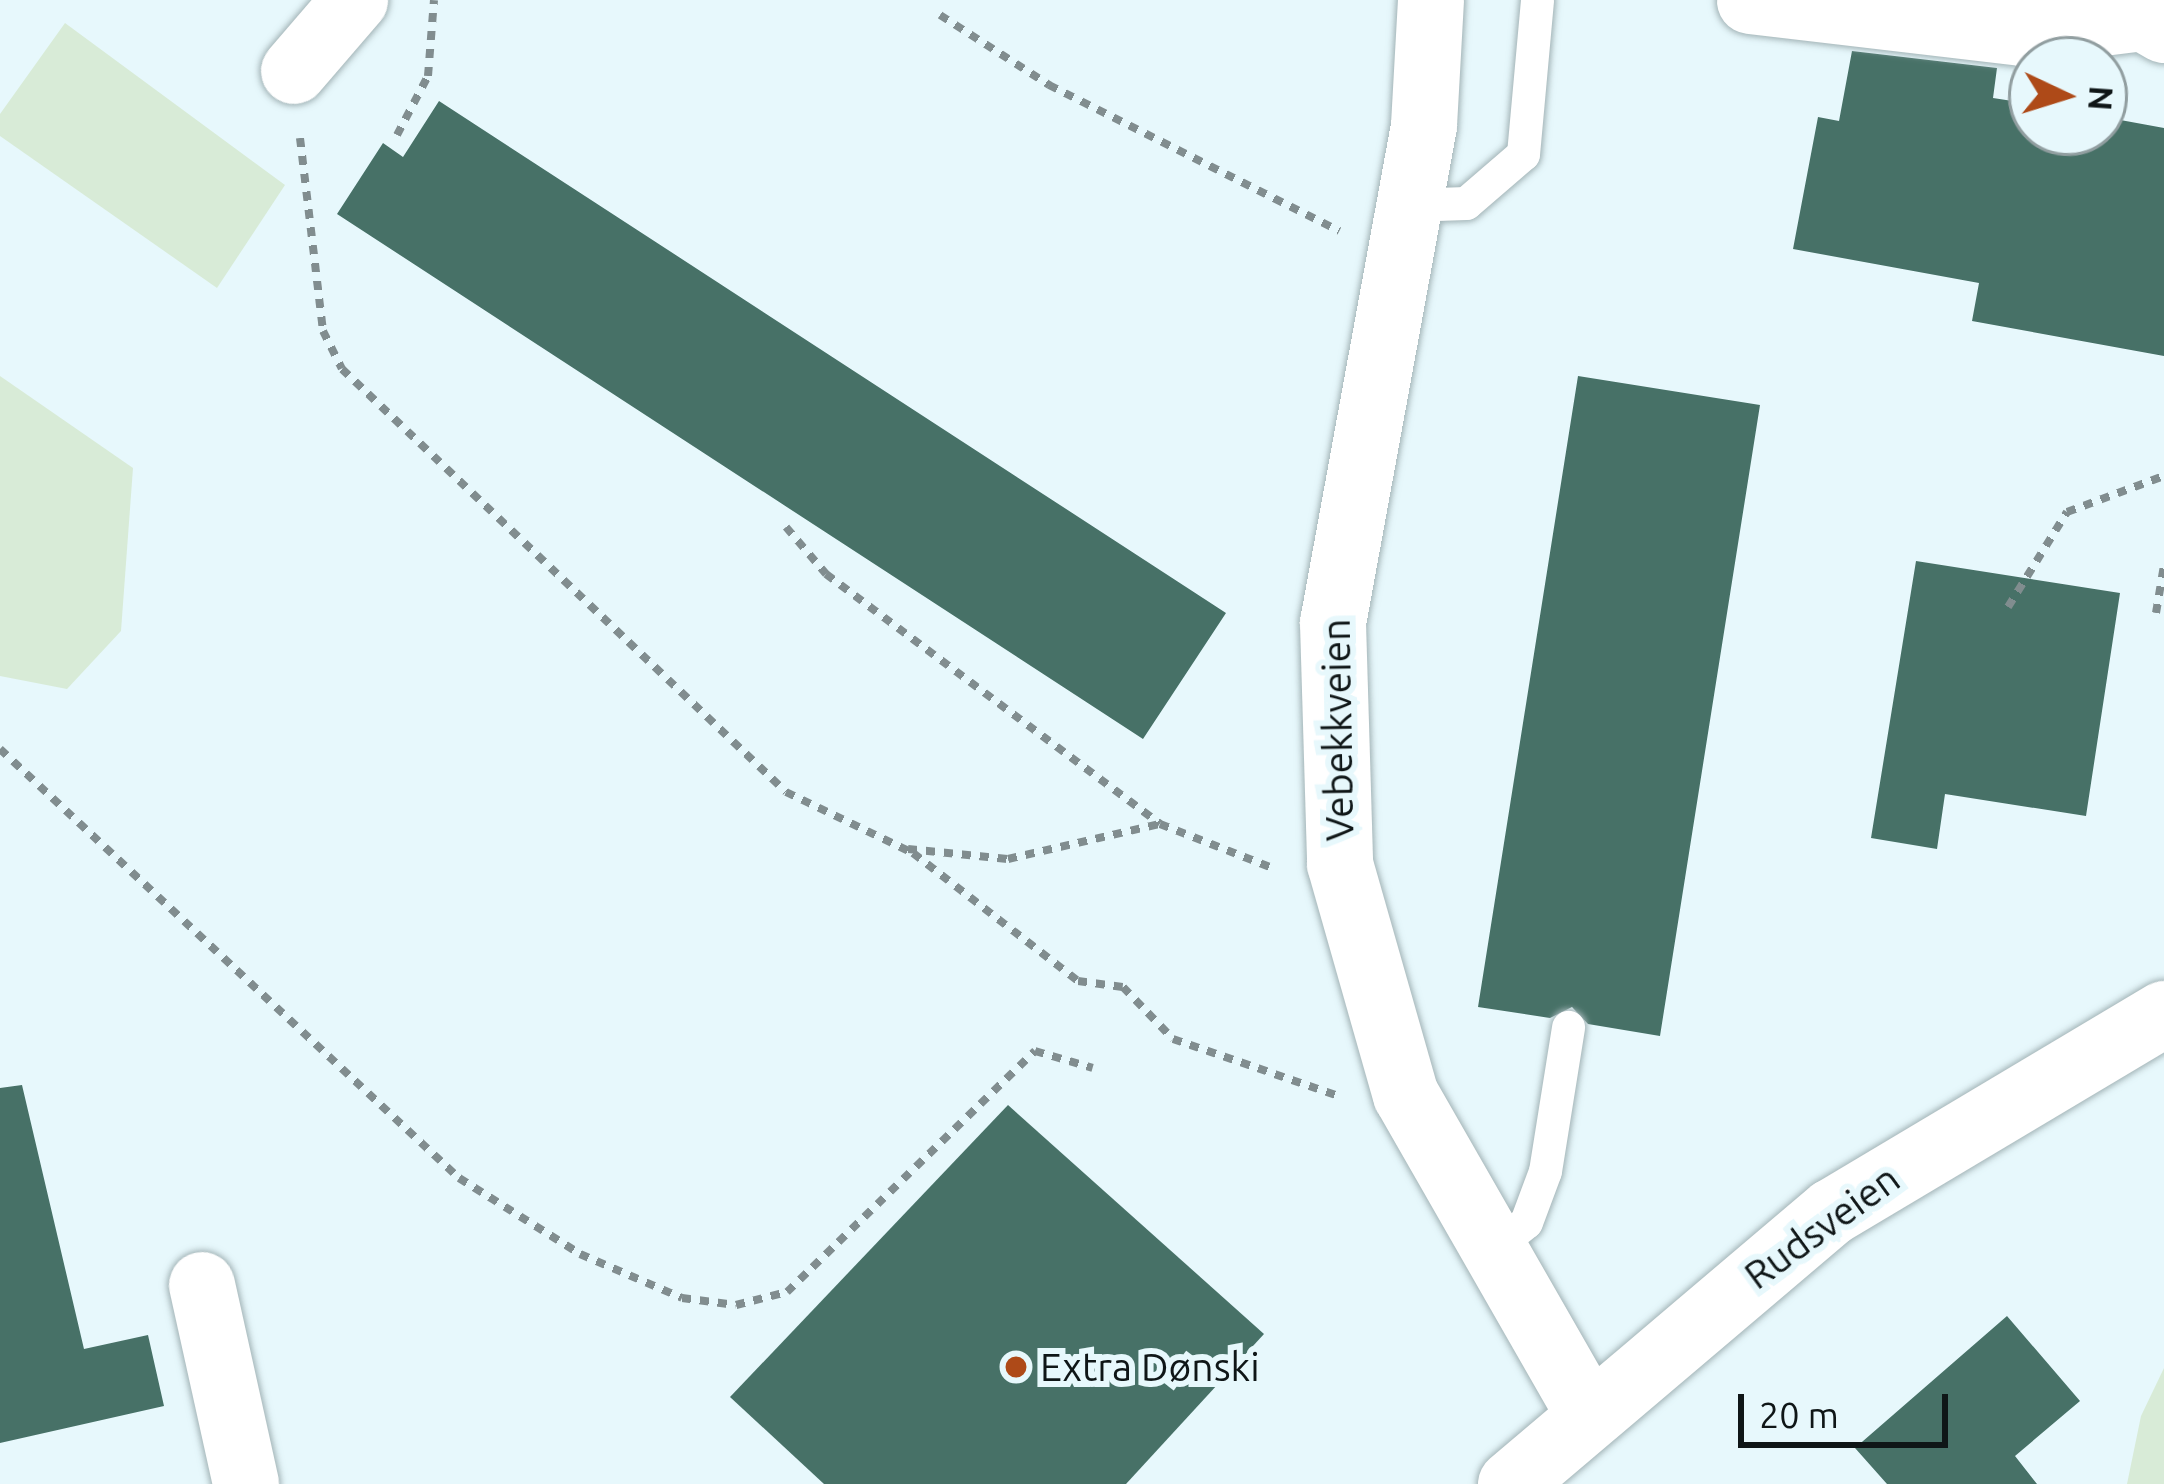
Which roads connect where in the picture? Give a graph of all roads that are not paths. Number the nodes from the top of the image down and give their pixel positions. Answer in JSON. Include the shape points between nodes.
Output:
{"nodes":[{"id":1,"x":355,"y":0,"type":"edge"},
{"id":2,"x":1431,"y":0,"type":"edge"},
{"id":3,"x":1538,"y":0,"type":"edge"},
{"id":4,"x":1750,"y":2,"type":"edge"},
{"id":5,"x":2147,"y":16,"type":"edge"},
{"id":6,"x":294,"y":71,"type":"road end"},
{"id":7,"x":1401,"y":230,"type":"junction"},
{"id":8,"x":2164,"y":1013,"type":"edge"},
{"id":9,"x":1568,"y":1027,"type":"dead end"},
{"id":10,"x":1490,"y":1251,"type":"junction"},
{"id":11,"x":202,"y":1285,"type":"dead end"},
{"id":12,"x":1587,"y":1411,"type":"junction"},
{"id":13,"x":246,"y":1484,"type":"edge"},
{"id":14,"x":1511,"y":1484,"type":"edge"}],
"edges":[{"from":1,"to":6,"type":"street"},
{"from":2,"to":7,"type":"street","name":"Vebekkveien"},
{"from":3,"to":7,"type":"lane","via":[[1523,154],[1466,203]]},
{"from":4,"to":5,"type":"street","via":[[2022,33]]},
{"from":7,"to":10,"type":"street","name":"Vebekkveien","via":[[1333,623],[1349,898],[1406,1095]]},
{"from":8,"to":12,"type":"street","name":"Rudsveien","via":[[1832,1212]]},
{"from":9,"to":10,"type":"lane","via":[[1545,1171],[1526,1222]]},
{"from":10,"to":12,"type":"street","name":"Vebekkveien"},
{"from":11,"to":13,"type":"street"},
{"from":12,"to":14,"type":"street","name":"Rudsveien"}]}
